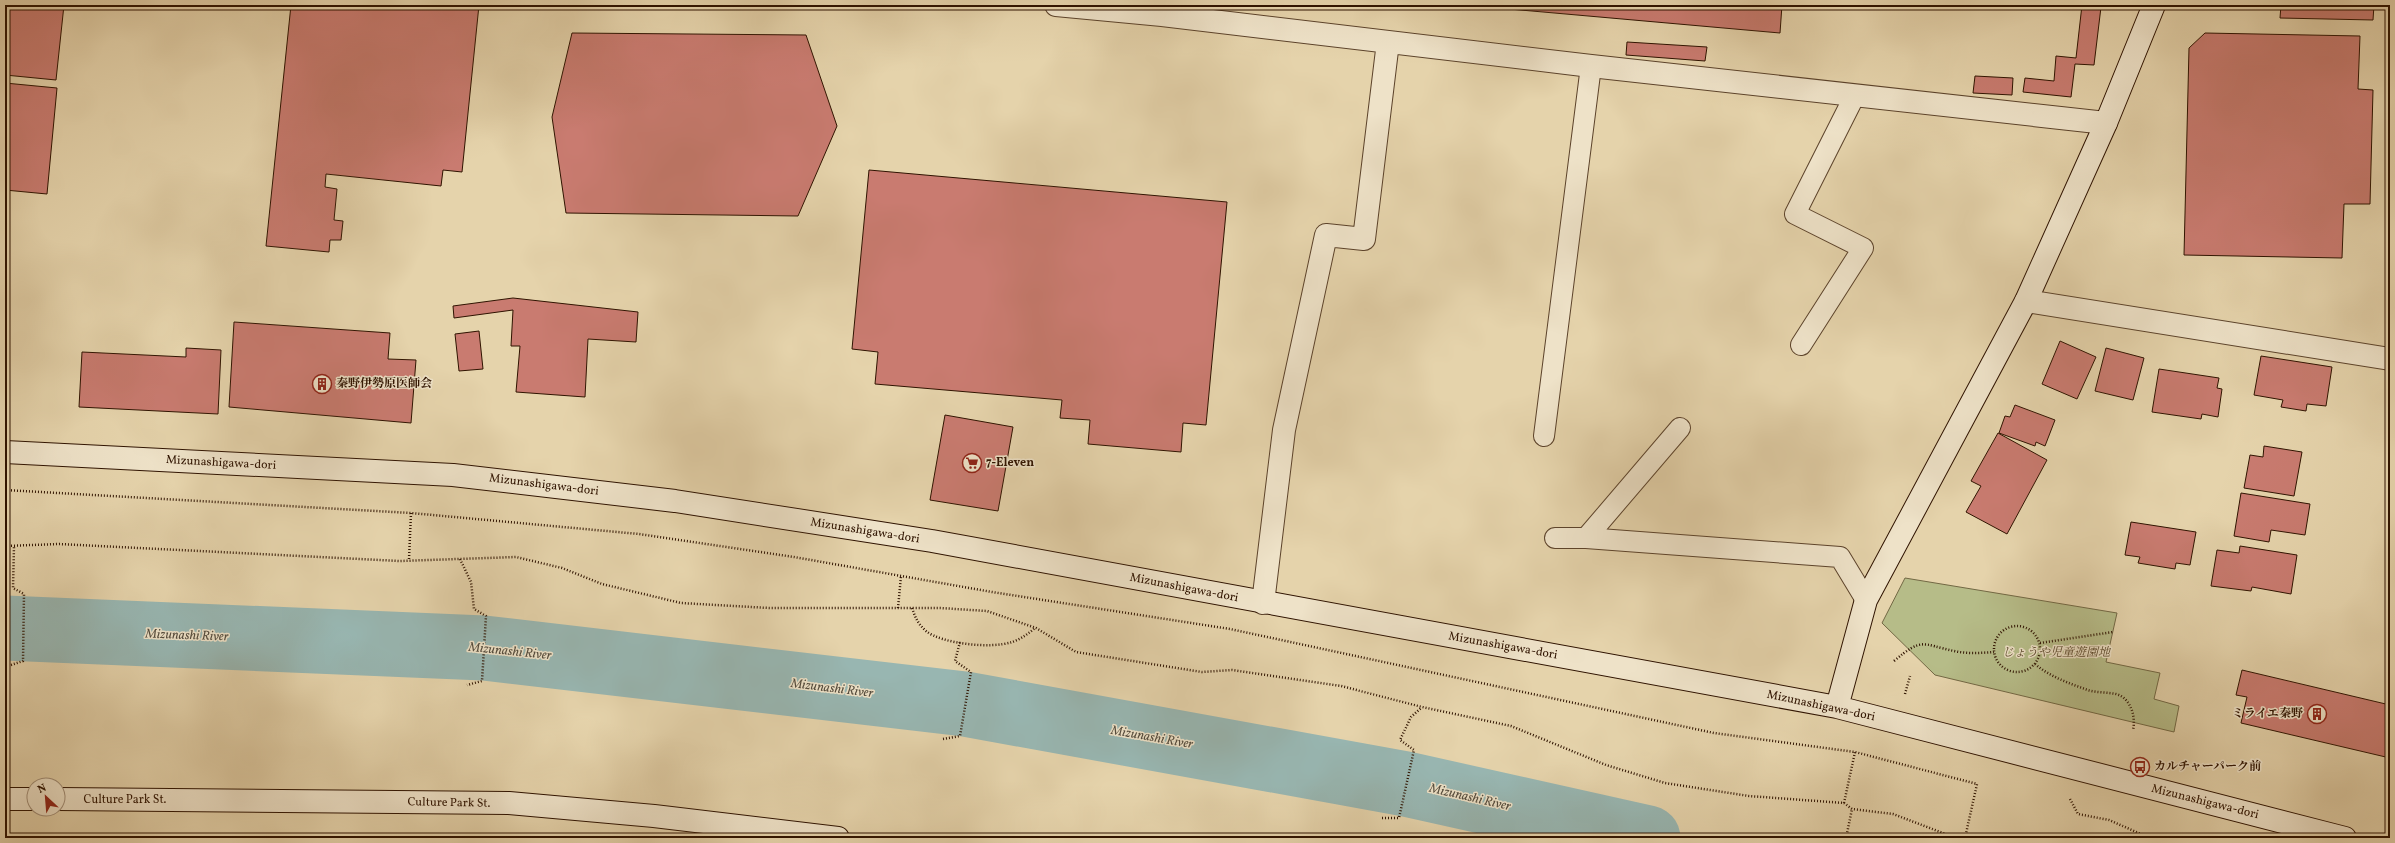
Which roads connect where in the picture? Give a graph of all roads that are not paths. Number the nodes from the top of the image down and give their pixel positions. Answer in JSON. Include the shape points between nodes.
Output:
{"nodes":[{"id":1,"x":1056,"y":5,"type":"edge"},
{"id":2,"x":2154,"y":5,"type":"edge"},
{"id":3,"x":1388,"y":42,"type":"junction"},
{"id":4,"x":1591,"y":66,"type":"junction"},
{"id":5,"x":1855,"y":95,"type":"junction"},
{"id":6,"x":2106,"y":123,"type":"junction"},
{"id":7,"x":2026,"y":302,"type":"junction"},
{"id":8,"x":1801,"y":345,"type":"dead end"},
{"id":9,"x":2390,"y":358,"type":"edge"},
{"id":10,"x":1680,"y":428,"type":"dead end"},
{"id":11,"x":1544,"y":436,"type":"dead end"},
{"id":12,"x":5,"y":452,"type":"edge"},
{"id":13,"x":1555,"y":538,"type":"dead end"},
{"id":14,"x":1586,"y":538,"type":"junction"},
{"id":15,"x":1866,"y":600,"type":"junction"},
{"id":16,"x":1263,"y":603,"type":"junction"},
{"id":17,"x":1837,"y":707,"type":"junction"},
{"id":18,"x":26,"y":799,"type":"edge"},
{"id":19,"x":66,"y":799,"type":"edge"},
{"id":20,"x":5,"y":800,"type":"edge"},
{"id":21,"x":838,"y":838,"type":"edge"},
{"id":22,"x":2345,"y":838,"type":"edge"}],
"edges":[{"from":1,"to":3,"type":"street"},
{"from":2,"to":6,"type":"street"},
{"from":3,"to":4,"type":"street"},
{"from":3,"to":16,"type":"street","via":[[1364,238],[1326,235],[1284,430]]},
{"from":4,"to":5,"type":"street"},
{"from":4,"to":11,"type":"lane"},
{"from":5,"to":6,"type":"street"},
{"from":5,"to":8,"type":"lane","via":[[1795,214],[1863,248]]},
{"from":6,"to":7,"type":"street"},
{"from":7,"to":9,"type":"street"},
{"from":7,"to":15,"type":"street"},
{"from":10,"to":14,"type":"lane"},
{"from":12,"to":16,"type":"street","name":"Mizunashigawa-dori","via":[[453,475],[675,501],[932,541]]},
{"from":13,"to":14,"type":"lane"},
{"from":14,"to":15,"type":"lane","via":[[1840,557]]},
{"from":15,"to":17,"type":"street"},
{"from":16,"to":17,"type":"street","name":"Mizunashigawa-dori"},
{"from":17,"to":22,"type":"street","name":"Mizunashigawa-dori"},
{"from":18,"to":20,"type":"street"},
{"from":19,"to":21,"type":"street","name":"Culture Park St.","via":[[509,803],[654,816]]}]}
